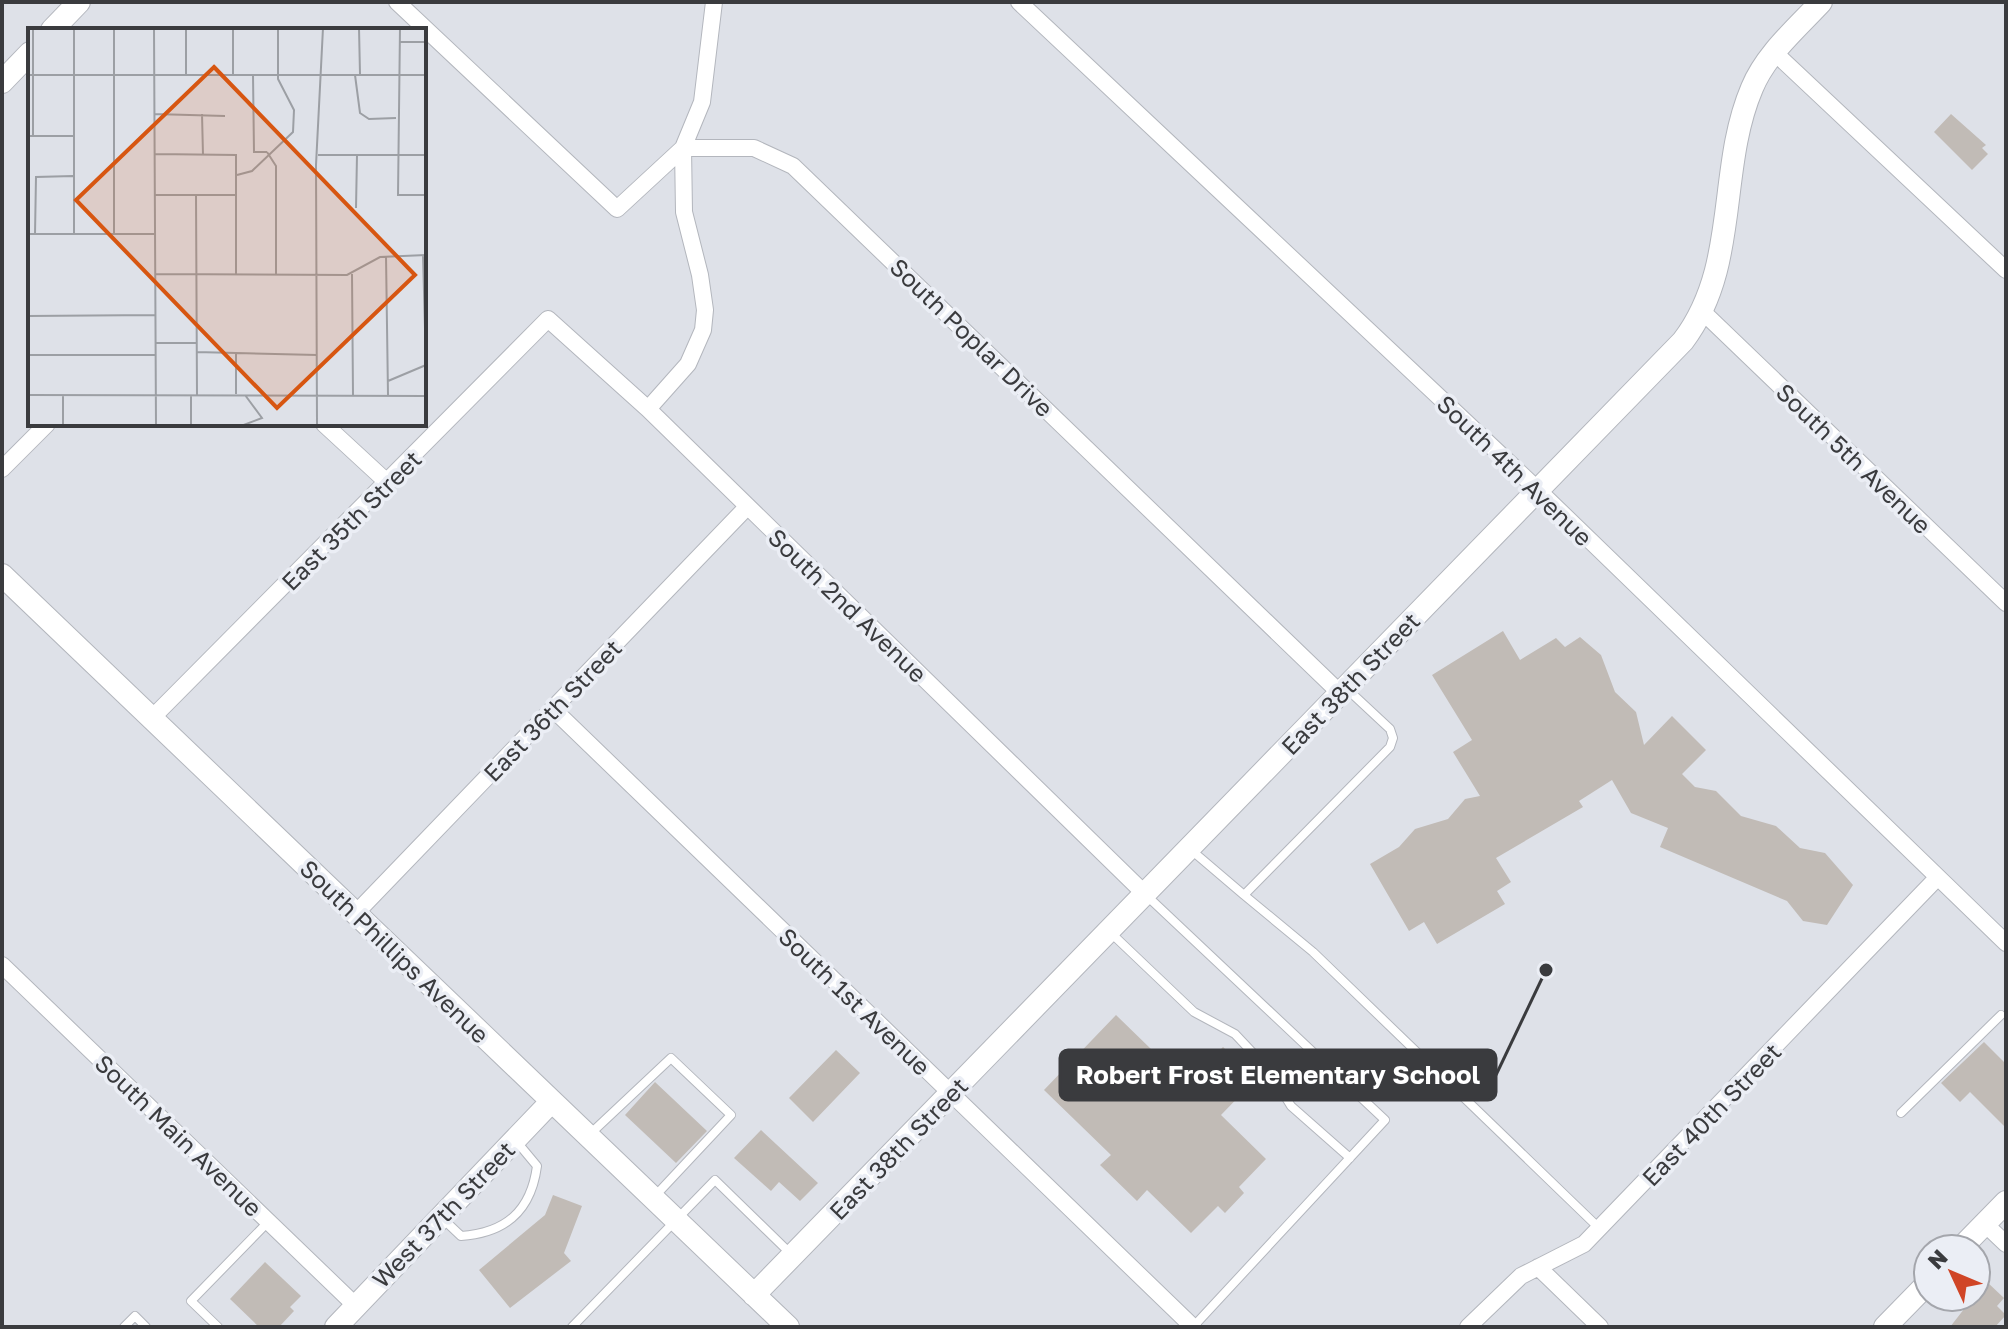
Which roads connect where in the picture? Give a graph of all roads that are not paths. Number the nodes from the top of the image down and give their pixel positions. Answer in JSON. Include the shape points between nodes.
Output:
{"nodes":[{"id":1,"x":79,"y":2,"type":"edge"},
{"id":2,"x":397,"y":2,"type":"edge"},
{"id":3,"x":714,"y":2,"type":"edge"},
{"id":4,"x":1019,"y":2,"type":"edge"},
{"id":5,"x":1821,"y":2,"type":"edge"},
{"id":6,"x":54,"y":28,"type":"edge"},
{"id":7,"x":425,"y":28,"type":"edge"},
{"id":8,"x":426,"y":29,"type":"edge"},
{"id":9,"x":1774,"y":52,"type":"junction"},
{"id":10,"x":28,"y":55,"type":"edge"},
{"id":11,"x":2,"y":82,"type":"edge"},
{"id":12,"x":683,"y":148,"type":"junction"},
{"id":13,"x":2006,"y":270,"type":"edge"},
{"id":14,"x":1703,"y":312,"type":"junction"},
{"id":15,"x":548,"y":319,"type":"joint"},
{"id":16,"x":648,"y":409,"type":"junction"},
{"id":17,"x":45,"y":426,"type":"edge"},
{"id":18,"x":326,"y":426,"type":"edge"},
{"id":19,"x":2,"y":469,"type":"edge"},
{"id":20,"x":388,"y":483,"type":"junction"},
{"id":21,"x":1538,"y":490,"type":"junction"},
{"id":22,"x":747,"y":507,"type":"junction"},
{"id":23,"x":2,"y":575,"type":"edge"},
{"id":24,"x":2006,"y":603,"type":"edge"},
{"id":25,"x":1343,"y":690,"type":"junction"},
{"id":26,"x":553,"y":709,"type":"junction"},
{"id":27,"x":152,"y":718,"type":"junction"},
{"id":28,"x":1189,"y":848,"type":"junction"},
{"id":29,"x":1937,"y":878,"type":"junction"},
{"id":30,"x":1145,"y":894,"type":"junction"},
{"id":31,"x":1244,"y":895,"type":"junction"},
{"id":32,"x":357,"y":912,"type":"junction"},
{"id":33,"x":1109,"y":931,"type":"junction"},
{"id":34,"x":2006,"y":943,"type":"edge"},
{"id":35,"x":2,"y":965,"type":"edge"},
{"id":36,"x":2004,"y":1015,"type":"edge"},
{"id":37,"x":950,"y":1093,"type":"junction"},
{"id":38,"x":551,"y":1102,"type":"junction"},
{"id":39,"x":1901,"y":1113,"type":"dead end"},
{"id":40,"x":587,"y":1137,"type":"junction"},
{"id":41,"x":515,"y":1139,"type":"junction"},
{"id":42,"x":1350,"y":1158,"type":"junction"},
{"id":43,"x":652,"y":1199,"type":"junction"},
{"id":44,"x":2006,"y":1202,"type":"edge"},
{"id":45,"x":441,"y":1217,"type":"junction"},
{"id":46,"x":675,"y":1220,"type":"junction"},
{"id":47,"x":268,"y":1221,"type":"junction"},
{"id":48,"x":1985,"y":1224,"type":"junction"},
{"id":49,"x":1600,"y":1229,"type":"junction"},
{"id":50,"x":1976,"y":1233,"type":"edge"},
{"id":51,"x":2006,"y":1244,"type":"edge"},
{"id":52,"x":793,"y":1255,"type":"junction"},
{"id":53,"x":1538,"y":1267,"type":"junction"},
{"id":54,"x":754,"y":1295,"type":"junction"},
{"id":55,"x":1912,"y":1299,"type":"edge"},
{"id":56,"x":348,"y":1317,"type":"edge"},
{"id":57,"x":124,"y":1327,"type":"edge"},
{"id":58,"x":146,"y":1327,"type":"edge"},
{"id":59,"x":218,"y":1327,"type":"edge"},
{"id":60,"x":572,"y":1327,"type":"edge"},
{"id":61,"x":788,"y":1327,"type":"edge"},
{"id":62,"x":1193,"y":1327,"type":"edge"},
{"id":63,"x":1468,"y":1327,"type":"edge"},
{"id":64,"x":1600,"y":1327,"type":"edge"},
{"id":65,"x":1885,"y":1327,"type":"edge"}],
"edges":[{"from":1,"to":6,"type":"street"},
{"from":2,"to":7,"type":"street"},
{"from":3,"to":12,"type":"street","via":[[702,102]]},
{"from":4,"to":21,"type":"street","name":"South 4th Avenue"},
{"from":5,"to":9,"type":"street","name":"East 38th Street"},
{"from":8,"to":12,"type":"street","via":[[617,209]]},
{"from":9,"to":13,"type":"street"},
{"from":9,"to":14,"type":"street","name":"East 38th Street","via":[[1752,86],[1740,125],[1722,251]]},
{"from":10,"to":11,"type":"street"},
{"from":12,"to":16,"type":"street","via":[[684,212],[700,275],[703,330],[688,364]]},
{"from":12,"to":25,"type":"street","name":"South Poplar Drive","via":[[754,148],[793,166]]},
{"from":14,"to":21,"type":"street","name":"East 38th Street","via":[[1683,341]]},
{"from":14,"to":24,"type":"street","name":"South 5th Avenue"},
{"from":15,"to":16,"type":"street","name":"South 2nd Avenue"},
{"from":15,"to":20,"type":"street","name":"East 35th Street"},
{"from":16,"to":22,"type":"street","name":"South 2nd Avenue"},
{"from":17,"to":19,"type":"street"},
{"from":18,"to":20,"type":"street"},
{"from":20,"to":27,"type":"street","name":"East 35th Street"},
{"from":21,"to":25,"type":"street","name":"East 38th Street"},
{"from":21,"to":29,"type":"street","name":"South 4th Avenue"},
{"from":22,"to":26,"type":"street","name":"East 36th Street"},
{"from":22,"to":30,"type":"street","name":"South 2nd Avenue"},
{"from":23,"to":27,"type":"street","name":"South Phillips Avenue"},
{"from":25,"to":28,"type":"street","name":"East 38th Street"},
{"from":25,"to":31,"type":"lane","via":[[1390,729],[1390,747]]},
{"from":26,"to":32,"type":"street","name":"East 36th Street"},
{"from":26,"to":37,"type":"street","name":"South 1st Avenue"},
{"from":27,"to":32,"type":"street","name":"South Phillips Avenue"},
{"from":28,"to":30,"type":"street","name":"East 38th Street"},
{"from":28,"to":31,"type":"lane"},
{"from":29,"to":34,"type":"street","name":"South 4th Avenue"},
{"from":29,"to":49,"type":"street","name":"East 40th Street"},
{"from":30,"to":33,"type":"street","name":"East 38th Street"},
{"from":30,"to":42,"type":"lane","via":[[1385,1120]]},
{"from":31,"to":49,"type":"lane","via":[[1313,952]]},
{"from":32,"to":38,"type":"street","name":"South Phillips Avenue"},
{"from":33,"to":37,"type":"street","name":"East 38th Street"},
{"from":33,"to":42,"type":"lane","via":[[1194,1012],[1253,1050],[1291,1106]]},
{"from":35,"to":47,"type":"street","name":"South Main Avenue"},
{"from":36,"to":39,"type":"lane"},
{"from":37,"to":52,"type":"street","name":"East 38th Street"},
{"from":37,"to":62,"type":"street","name":"South 1st Avenue"},
{"from":38,"to":40,"type":"street","name":"South Phillips Avenue"},
{"from":38,"to":41,"type":"street","name":"West 37th Street"},
{"from":40,"to":43,"type":"street","name":"South Phillips Avenue"},
{"from":40,"to":43,"type":"lane","via":[[671,1058],[731,1115]]},
{"from":41,"to":45,"type":"street","name":"West 37th Street"},
{"from":41,"to":45,"type":"lane","via":[[537,1166],[525,1207],[496,1231],[479,1235],[461,1236]]},
{"from":42,"to":62,"type":"lane"},
{"from":43,"to":46,"type":"street","name":"South Phillips Avenue"},
{"from":44,"to":48,"type":"street"},
{"from":45,"to":56,"type":"street","name":"West 37th Street"},
{"from":46,"to":52,"type":"lane","via":[[715,1180]]},
{"from":46,"to":54,"type":"street","name":"South Phillips Avenue"},
{"from":46,"to":60,"type":"lane"},
{"from":47,"to":56,"type":"street","name":"South Main Avenue"},
{"from":47,"to":59,"type":"lane","via":[[191,1301]]},
{"from":48,"to":50,"type":"street"},
{"from":48,"to":51,"type":"street"},
{"from":49,"to":53,"type":"street","name":"East 40th Street","via":[[1584,1244]]},
{"from":52,"to":54,"type":"street","name":"East 38th Street"},
{"from":53,"to":63,"type":"street","name":"East 40th Street","via":[[1507,1287]]},
{"from":53,"to":64,"type":"street"},
{"from":54,"to":61,"type":"street","name":"South Phillips Avenue"},
{"from":55,"to":65,"type":"street"},
{"from":57,"to":58,"type":"lane","via":[[135,1316]]}]}
